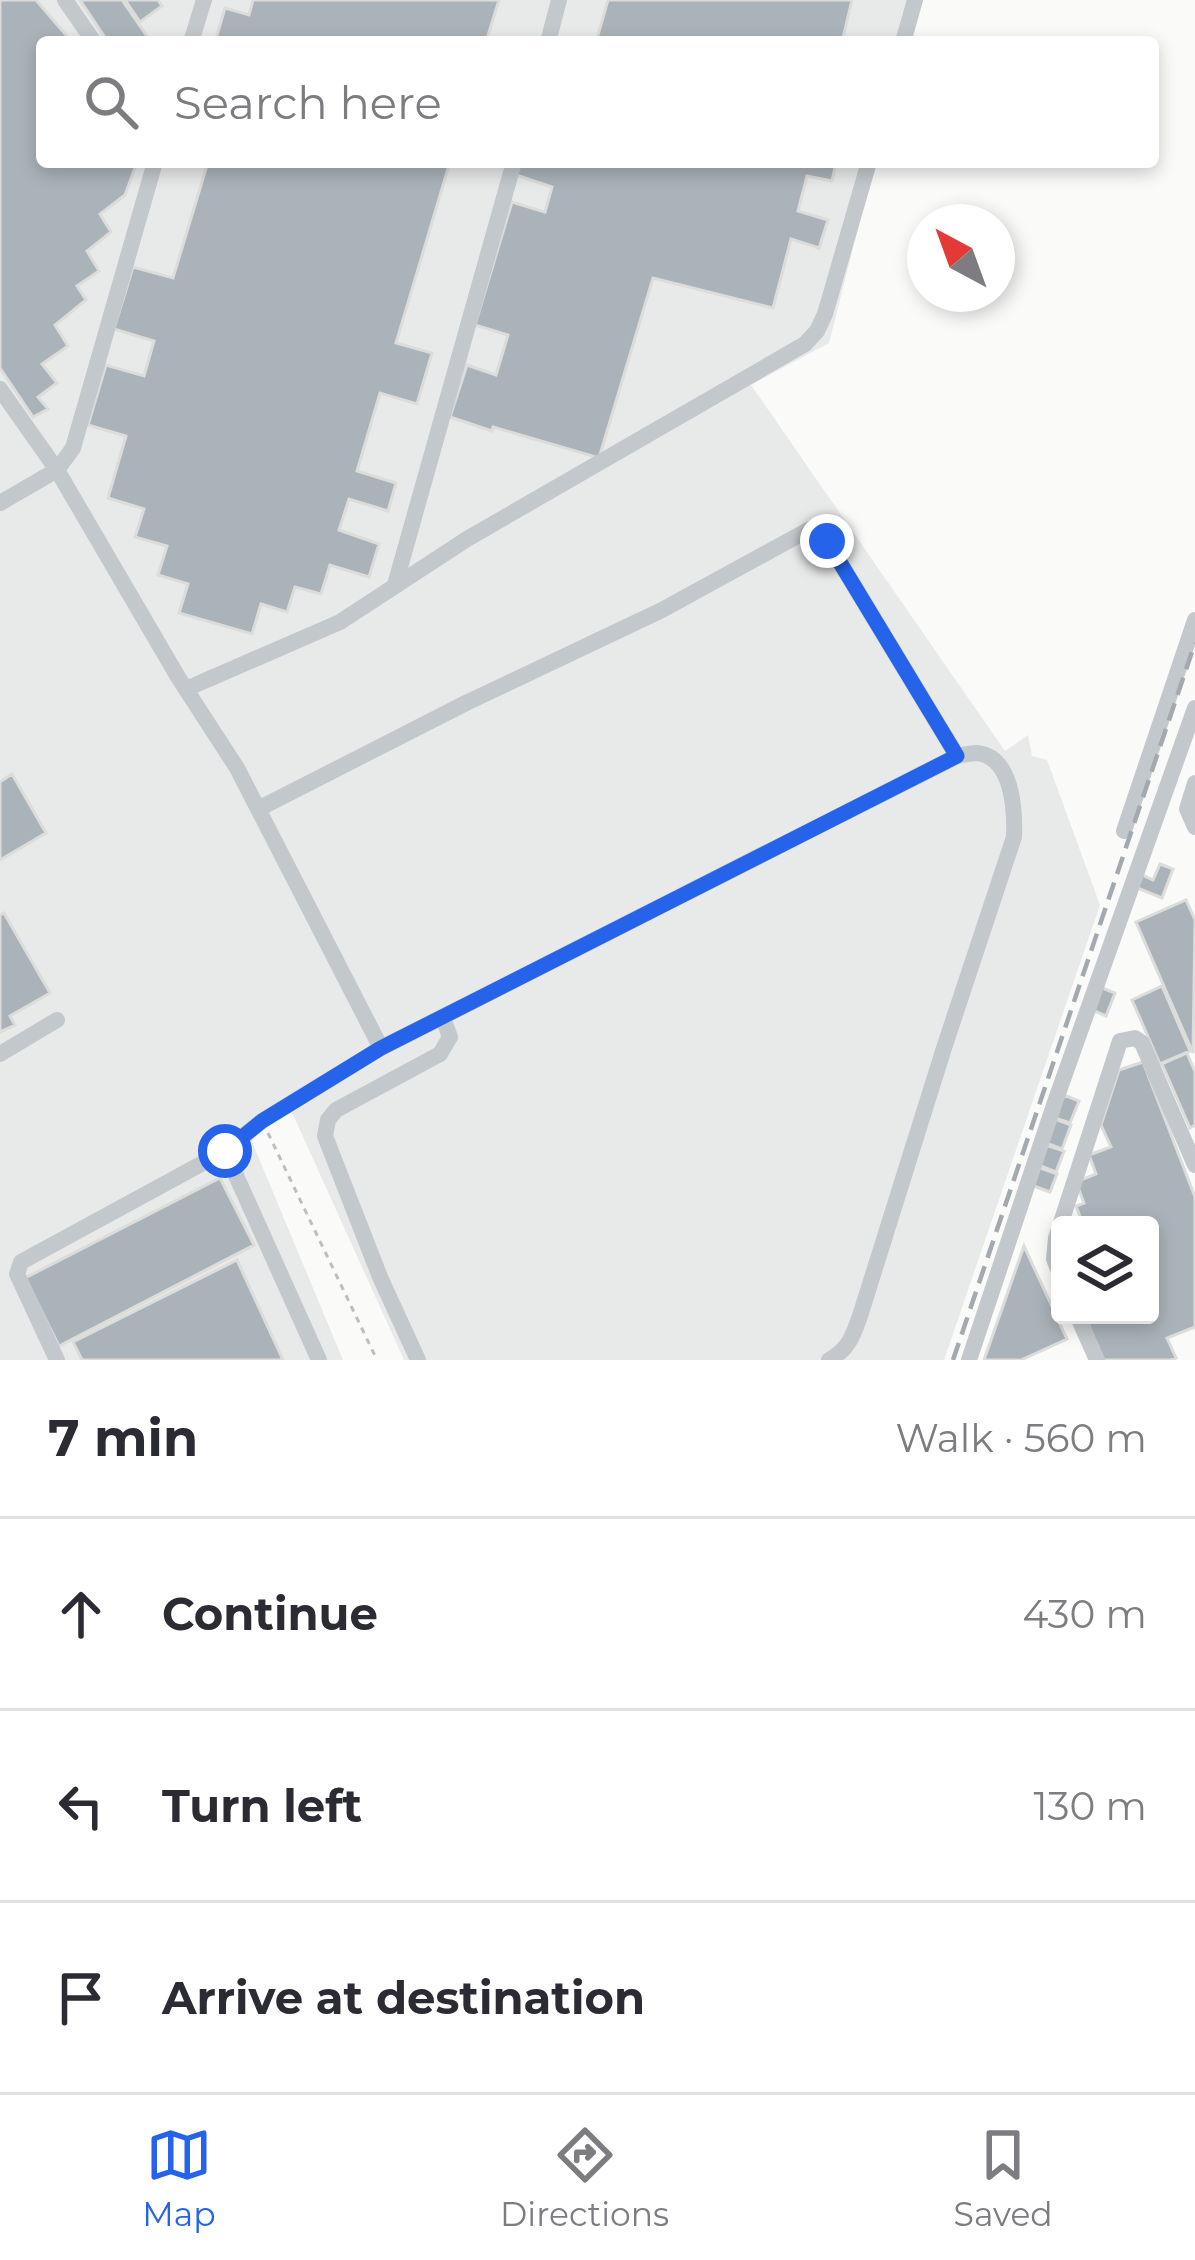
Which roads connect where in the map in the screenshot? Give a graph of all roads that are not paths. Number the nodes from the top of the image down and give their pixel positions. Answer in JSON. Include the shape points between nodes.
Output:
{"nodes":[{"id":1,"x":65,"y":0,"type":"edge"},
{"id":2,"x":204,"y":0,"type":"edge"},
{"id":3,"x":560,"y":0,"type":"edge"},
{"id":4,"x":915,"y":0,"type":"edge"},
{"id":5,"x":90,"y":36,"type":"edge"},
{"id":6,"x":193,"y":36,"type":"edge"},
{"id":7,"x":550,"y":36,"type":"edge"},
{"id":8,"x":905,"y":36,"type":"edge"},
{"id":9,"x":153,"y":168,"type":"edge"},
{"id":10,"x":512,"y":168,"type":"edge"},
{"id":11,"x":867,"y":168,"type":"edge"},
{"id":12,"x":0,"y":388,"type":"edge"},
{"id":13,"x":57,"y":470,"type":"junction"},
{"id":14,"x":0,"y":503,"type":"edge"},
{"id":15,"x":395,"y":586,"type":"junction"},
{"id":16,"x":1195,"y":620,"type":"edge"},
{"id":17,"x":186,"y":689,"type":"junction"},
{"id":18,"x":1195,"y":708,"type":"edge"},
{"id":19,"x":957,"y":756,"type":"junction"},
{"id":20,"x":1195,"y":783,"type":"edge"},
{"id":21,"x":260,"y":808,"type":"junction"},
{"id":22,"x":1195,"y":826,"type":"edge"},
{"id":23,"x":1124,"y":831,"type":"dead end"},
{"id":24,"x":443,"y":1018,"type":"junction"},
{"id":25,"x":57,"y":1020,"type":"dead end"},
{"id":26,"x":381,"y":1048,"type":"junction"},
{"id":27,"x":0,"y":1054,"type":"edge"},
{"id":28,"x":225,"y":1151,"type":"junction"},
{"id":29,"x":1195,"y":1166,"type":"edge"},
{"id":30,"x":1063,"y":1216,"type":"edge"},
{"id":31,"x":1082,"y":1324,"type":"edge"},
{"id":32,"x":57,"y":1360,"type":"edge"},
{"id":33,"x":319,"y":1360,"type":"edge"},
{"id":34,"x":418,"y":1360,"type":"edge"},
{"id":35,"x":829,"y":1360,"type":"edge"},
{"id":36,"x":969,"y":1360,"type":"edge"},
{"id":37,"x":1097,"y":1360,"type":"edge"}],
"edges":[{"from":1,"to":5,"type":"street"},
{"from":2,"to":6,"type":"street"},
{"from":3,"to":7,"type":"street"},
{"from":4,"to":8,"type":"street"},
{"from":9,"to":13,"type":"street","via":[[73,448]]},
{"from":10,"to":15,"type":"street"},
{"from":11,"to":15,"type":"street","via":[[825,314],[805,344]]},
{"from":12,"to":13,"type":"street"},
{"from":13,"to":14,"type":"street"},
{"from":13,"to":17,"type":"street"},
{"from":15,"to":17,"type":"street","via":[[340,622]]},
{"from":16,"to":23,"type":"street"},
{"from":17,"to":21,"type":"street"},
{"from":18,"to":36,"type":"street"},
{"from":19,"to":21,"type":"street","via":[[827,541],[810,529]]},
{"from":19,"to":24,"type":"street"},
{"from":19,"to":35,"type":"street","via":[[978,753],[1004,772],[1015,804],[1014,837],[851,1340]]},
{"from":20,"to":22,"type":"street","via":[[1186,809]]},
{"from":21,"to":26,"type":"street"},
{"from":24,"to":26,"type":"street"},
{"from":24,"to":34,"type":"street","via":[[450,1037],[440,1054],[336,1110],[325,1128]]},
{"from":25,"to":27,"type":"street"},
{"from":26,"to":28,"type":"street"},
{"from":28,"to":32,"type":"street","via":[[21,1262],[17,1274]]},
{"from":28,"to":33,"type":"street"},
{"from":29,"to":30,"type":"street","via":[[1142,1043],[1120,1041]]},
{"from":31,"to":37,"type":"street"}]}
